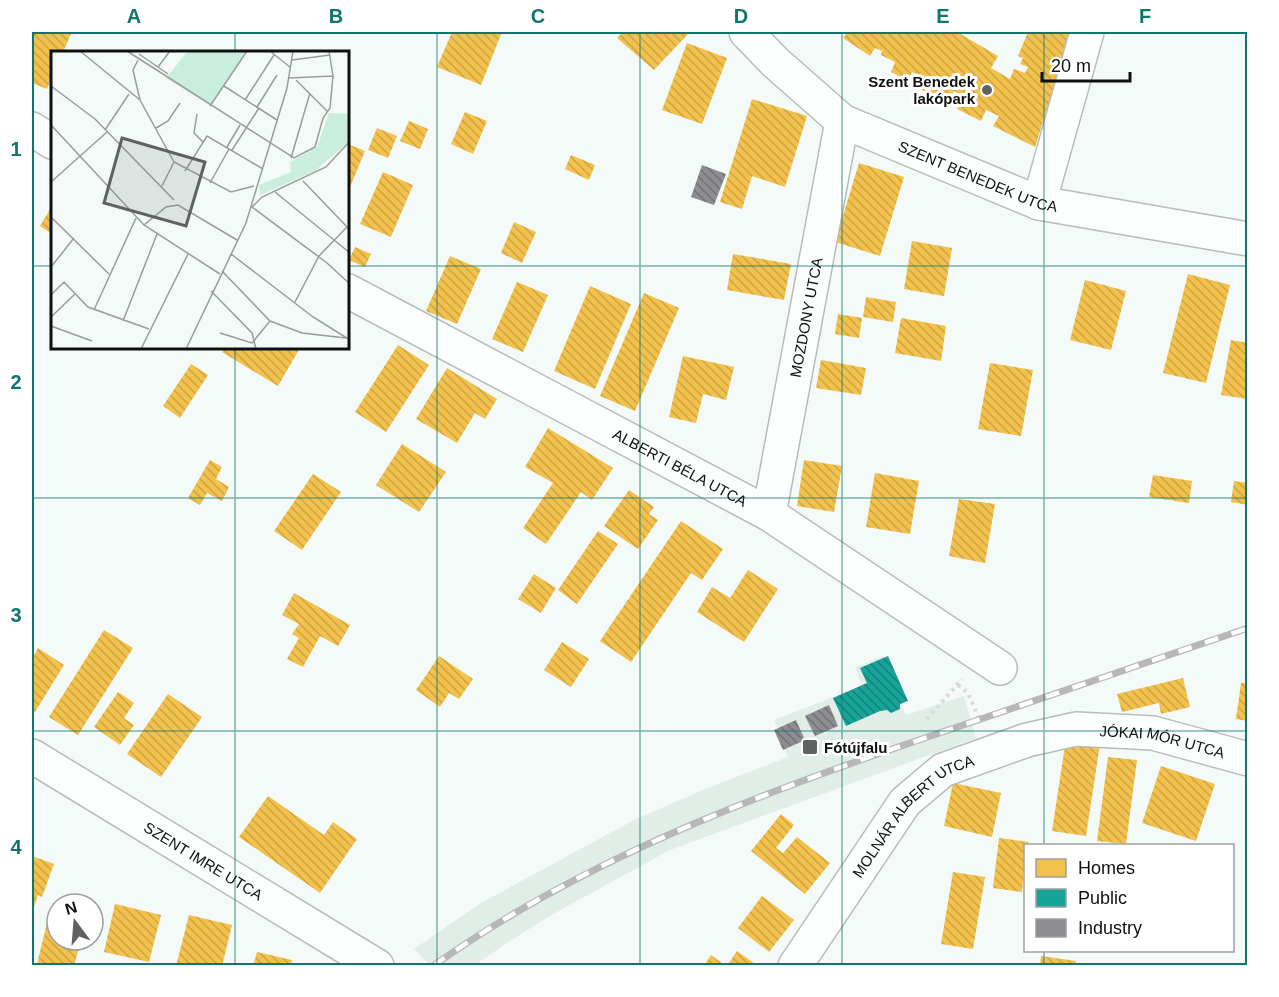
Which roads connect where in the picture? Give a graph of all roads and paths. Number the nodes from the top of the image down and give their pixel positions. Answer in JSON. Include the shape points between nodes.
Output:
{"nodes":[{"id":1,"x":746,"y":32,"type":"edge"},
{"id":2,"x":1087,"y":32,"type":"edge"},
{"id":3,"x":842,"y":121,"type":"junction"},
{"id":4,"x":32,"y":129,"type":"edge"},
{"id":5,"x":51,"y":141,"type":"edge"},
{"id":6,"x":1039,"y":203,"type":"junction"},
{"id":7,"x":1248,"y":239,"type":"edge"},
{"id":8,"x":350,"y":292,"type":"edge"},
{"id":9,"x":769,"y":514,"type":"junction"},
{"id":10,"x":989,"y":660,"type":"joint"},
{"id":11,"x":958,"y":685,"type":"junction"},
{"id":12,"x":927,"y":719,"type":"dead end"},
{"id":13,"x":1076,"y":729,"type":"joint"},
{"id":14,"x":991,"y":752,"type":"junction"},
{"id":15,"x":32,"y":756,"type":"edge"},
{"id":16,"x":1248,"y":759,"type":"edge"},
{"id":17,"x":376,"y":966,"type":"edge"},
{"id":18,"x":795,"y":966,"type":"edge"}],
"edges":[{"from":1,"to":3,"type":"street","name":"SZENT BENEDEK UTCA"},
{"from":2,"to":6,"type":"street"},
{"from":3,"to":6,"type":"street","name":"SZENT BENEDEK UTCA"},
{"from":3,"to":9,"type":"street","name":"MOZDONY UTCA"},
{"from":4,"to":5,"type":"street"},
{"from":6,"to":7,"type":"street","name":"SZENT BENEDEK UTCA"},
{"from":8,"to":9,"type":"street","name":"ALBERTI BÉLA UTCA"},
{"from":9,"to":10,"type":"street","name":"ALBERTI BÉLA UTCA"},
{"from":10,"to":11,"type":"path"},
{"from":11,"to":12,"type":"path"},
{"from":11,"to":14,"type":"path","via":[[968,693]]},
{"from":13,"to":14,"type":"street","name":"MOLNÁR ALBERT UTCA"},
{"from":13,"to":16,"type":"street","name":"JÓKAI MÓR UTCA","via":[[1153,733]]},
{"from":14,"to":18,"type":"street","name":"MOLNÁR ALBERT UTCA","via":[[944,771],[905,802]]},
{"from":15,"to":17,"type":"street","name":"SZENT IMRE UTCA"}]}
